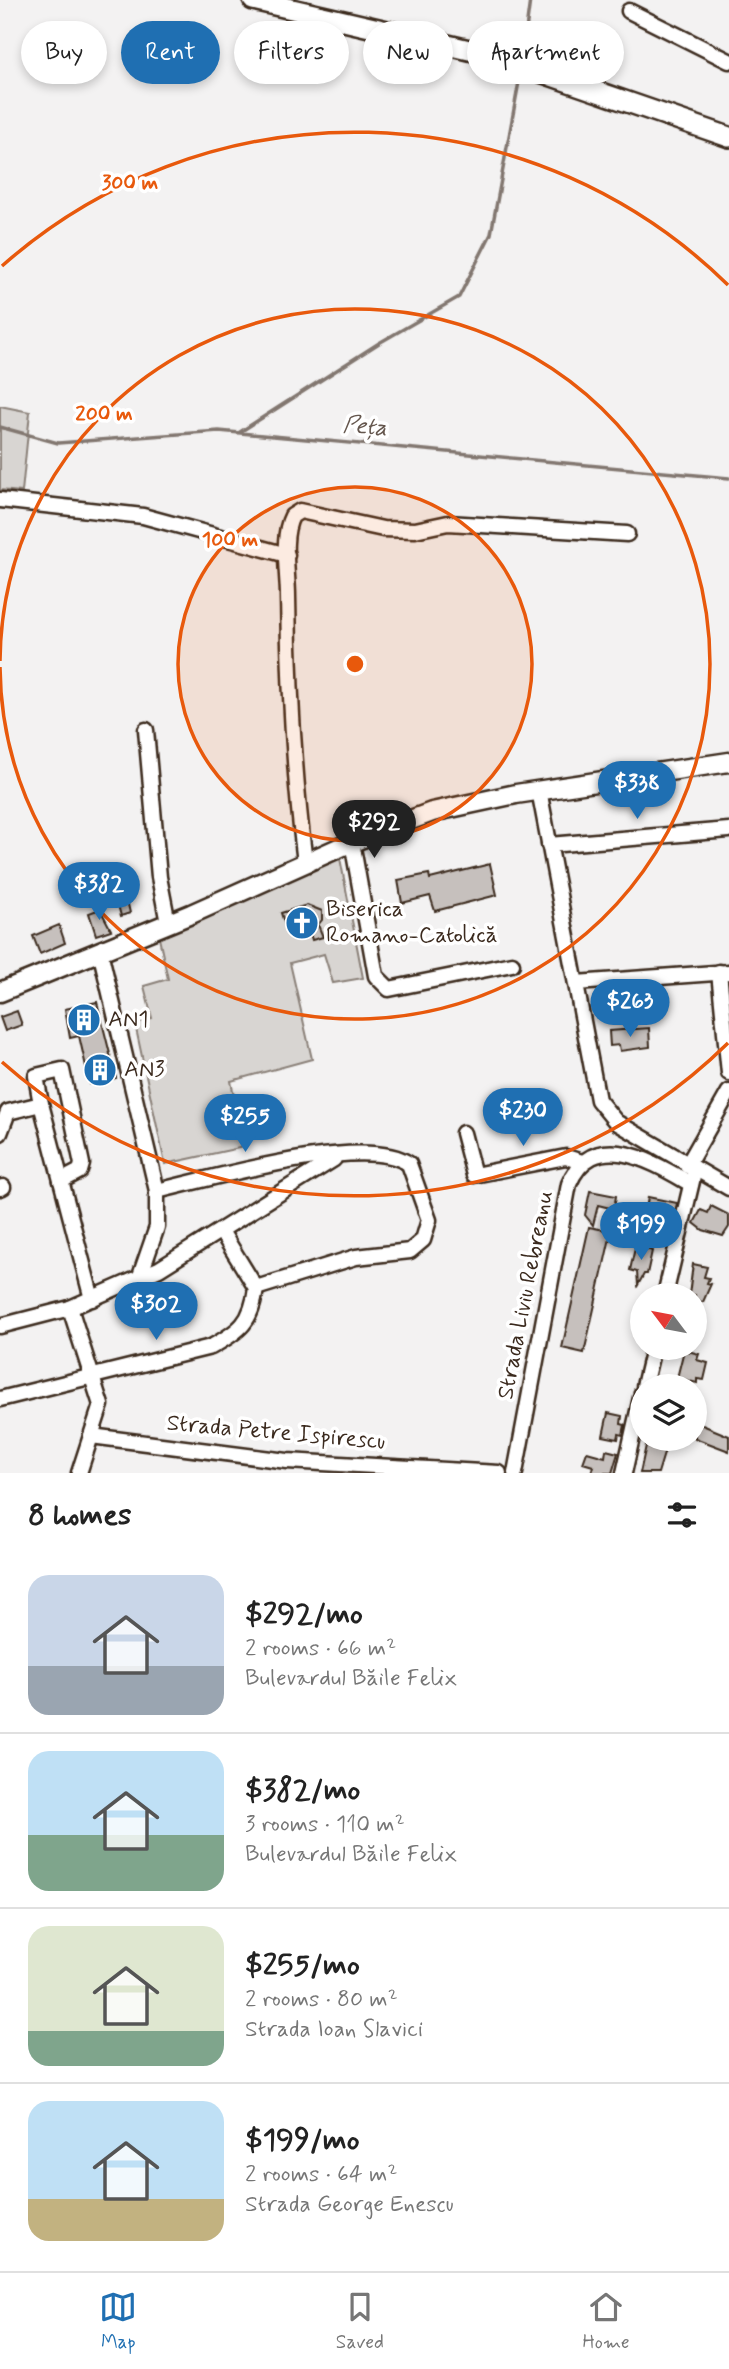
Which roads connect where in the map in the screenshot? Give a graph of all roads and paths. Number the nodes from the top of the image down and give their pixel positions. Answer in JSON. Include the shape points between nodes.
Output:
{"nodes":[{"id":1,"x":253,"y":0,"type":"edge"},
{"id":2,"x":629,"y":11,"type":"dead end"},
{"id":3,"x":729,"y":61,"type":"edge"},
{"id":4,"x":729,"y":137,"type":"edge"},
{"id":5,"x":0,"y":500,"type":"edge"},
{"id":6,"x":627,"y":534,"type":"dead end"},
{"id":7,"x":287,"y":555,"type":"junction"},
{"id":8,"x":146,"y":730,"type":"dead end"},
{"id":9,"x":729,"y":762,"type":"edge"},
{"id":10,"x":539,"y":790,"type":"junction"},
{"id":11,"x":729,"y":830,"type":"edge"},
{"id":12,"x":352,"y":842,"type":"junction"},
{"id":13,"x":549,"y":845,"type":"junction"},
{"id":14,"x":306,"y":863,"type":"junction"},
{"id":15,"x":168,"y":923,"type":"junction"},
{"id":16,"x":100,"y":951,"type":"junction"},
{"id":17,"x":512,"y":964,"type":"dead end"},
{"id":18,"x":724,"y":972,"type":"edge"},
{"id":19,"x":576,"y":983,"type":"junction"},
{"id":20,"x":0,"y":992,"type":"edge"},
{"id":21,"x":729,"y":1073,"type":"edge"},
{"id":22,"x":729,"y":1092,"type":"edge"},
{"id":23,"x":41,"y":1104,"type":"junction"},
{"id":24,"x":0,"y":1133,"type":"edge"},
{"id":25,"x":463,"y":1133,"type":"dead end"},
{"id":26,"x":340,"y":1156,"type":"junction"},
{"id":27,"x":582,"y":1162,"type":"junction"},
{"id":28,"x":691,"y":1173,"type":"junction"},
{"id":29,"x":61,"y":1181,"type":"junction"},
{"id":30,"x":729,"y":1188,"type":"edge"},
{"id":31,"x":157,"y":1191,"type":"junction"},
{"id":32,"x":221,"y":1231,"type":"junction"},
{"id":33,"x":139,"y":1279,"type":"junction"},
{"id":34,"x":668,"y":1283,"type":"edge"},
{"id":35,"x":256,"y":1288,"type":"junction"},
{"id":36,"x":92,"y":1300,"type":"junction"},
{"id":37,"x":69,"y":1308,"type":"junction"},
{"id":38,"x":0,"y":1326,"type":"edge"},
{"id":39,"x":93,"y":1376,"type":"junction"},
{"id":40,"x":0,"y":1399,"type":"edge"},
{"id":41,"x":91,"y":1436,"type":"junction"},
{"id":42,"x":630,"y":1446,"type":"edge"},
{"id":43,"x":79,"y":1473,"type":"edge"},
{"id":44,"x":499,"y":1473,"type":"edge"},
{"id":45,"x":515,"y":1473,"type":"edge"},
{"id":46,"x":624,"y":1473,"type":"edge"}],
"edges":[{"from":1,"to":4,"type":"highway","via":[[491,55]]},
{"from":2,"to":3,"type":"street"},
{"from":5,"to":7,"type":"street","via":[[143,516]]},
{"from":6,"to":7,"type":"street","via":[[448,523],[415,530],[383,529],[300,511],[289,522]]},
{"from":7,"to":14,"type":"street","via":[[294,779]]},
{"from":8,"to":15,"type":"street","via":[[159,877]]},
{"from":9,"to":10,"type":"main road"},
{"from":10,"to":12,"type":"main road","via":[[432,812]]},
{"from":10,"to":13,"type":"street"},
{"from":11,"to":13,"type":"street"},
{"from":12,"to":14,"type":"main road"},
{"from":12,"to":17,"type":"street","via":[[376,976],[389,989]]},
{"from":13,"to":19,"type":"street"},
{"from":14,"to":15,"type":"main road"},
{"from":15,"to":16,"type":"main road"},
{"from":16,"to":20,"type":"main road"},
{"from":16,"to":31,"type":"street"},
{"from":18,"to":19,"type":"street"},
{"from":18,"to":21,"type":"street"},
{"from":19,"to":28,"type":"street","via":[[602,1106],[616,1122]]},
{"from":22,"to":28,"type":"street"},
{"from":23,"to":24,"type":"street","via":[[8,1112]]},
{"from":23,"to":29,"type":"street"},
{"from":23,"to":29,"type":"street","via":[[36,1076],[62,1070],[82,1164],[80,1171]]},
{"from":25,"to":27,"type":"street","via":[[474,1175],[566,1157]]},
{"from":26,"to":31,"type":"street","via":[[305,1159]]},
{"from":26,"to":32,"type":"street"},
{"from":26,"to":35,"type":"street","via":[[387,1154],[409,1164],[429,1220],[423,1240],[410,1251],[356,1257]]},
{"from":27,"to":28,"type":"street","via":[[618,1153],[639,1155]]},
{"from":27,"to":45,"type":"street","name":"Strada Liviu Rebreanu","via":[[569,1184]]},
{"from":28,"to":30,"type":"street"},
{"from":28,"to":34,"type":"street"},
{"from":29,"to":36,"type":"street"},
{"from":31,"to":33,"type":"street","via":[[157,1227]]},
{"from":32,"to":33,"type":"street"},
{"from":32,"to":35,"type":"street"},
{"from":33,"to":36,"type":"street"},
{"from":35,"to":39,"type":"street","via":[[249,1318],[211,1347]]},
{"from":36,"to":37,"type":"street"},
{"from":37,"to":38,"type":"street"},
{"from":37,"to":39,"type":"street"},
{"from":39,"to":40,"type":"street"},
{"from":39,"to":41,"type":"street","via":[[101,1405]]},
{"from":41,"to":43,"type":"street"},
{"from":41,"to":44,"type":"street","name":"Strada Petre Ispirescu","via":[[287,1461]]},
{"from":42,"to":46,"type":"street"}]}
